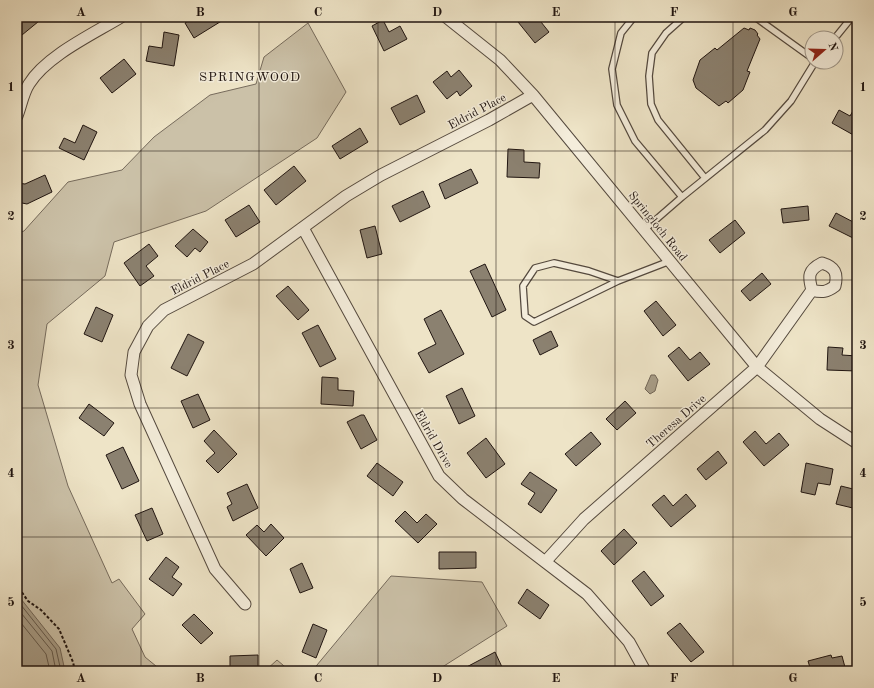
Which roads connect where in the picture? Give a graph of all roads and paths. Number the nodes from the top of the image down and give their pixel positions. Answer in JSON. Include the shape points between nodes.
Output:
{"nodes":[{"id":1,"x":121,"y":17,"type":"edge"},
{"id":2,"x":446,"y":17,"type":"edge"},
{"id":3,"x":634,"y":17,"type":"edge"},
{"id":4,"x":684,"y":17,"type":"edge"},
{"id":5,"x":755,"y":17,"type":"edge"},
{"id":6,"x":852,"y":17,"type":"edge"},
{"id":7,"x":841,"y":30,"type":"edge"},
{"id":8,"x":804,"y":52,"type":"edge"},
{"id":9,"x":810,"y":70,"type":"edge"},
{"id":10,"x":533,"y":95,"type":"junction"},
{"id":11,"x":17,"y":116,"type":"edge"},
{"id":12,"x":706,"y":178,"type":"junction"},
{"id":13,"x":682,"y":197,"type":"junction"},
{"id":14,"x":303,"y":228,"type":"junction"},
{"id":15,"x":644,"y":230,"type":"junction"},
{"id":16,"x":670,"y":261,"type":"junction"},
{"id":17,"x":618,"y":281,"type":"junction"},
{"id":18,"x":812,"y":290,"type":"dead end"},
{"id":19,"x":757,"y":367,"type":"junction"},
{"id":20,"x":857,"y":442,"type":"edge"},
{"id":21,"x":545,"y":562,"type":"junction"},
{"id":22,"x":17,"y":573,"type":"edge"},
{"id":23,"x":245,"y":604,"type":"dead end"},
{"id":24,"x":75,"y":671,"type":"edge"},
{"id":25,"x":645,"y":671,"type":"edge"}],
"edges":[{"from":1,"to":11,"type":"street","via":[[59,55],[40,71],[29,84]]},
{"from":2,"to":10,"type":"street","name":"Springloch Road","via":[[500,60]]},
{"from":3,"to":13,"type":"lane","via":[[621,33],[612,70],[617,105],[635,140]]},
{"from":4,"to":12,"type":"lane","via":[[666,33],[652,53],[649,76],[651,104],[658,120]]},
{"from":5,"to":8,"type":"lane"},
{"from":6,"to":7,"type":"lane"},
{"from":9,"to":12,"type":"lane","via":[[791,101],[765,130]]},
{"from":10,"to":14,"type":"street","name":"Eldrid Place","via":[[381,174]]},
{"from":10,"to":15,"type":"street","name":"Springloch Road"},
{"from":12,"to":13,"type":"lane"},
{"from":13,"to":15,"type":"lane"},
{"from":14,"to":21,"type":"street","name":"Eldrid Drive","via":[[439,476],[463,500]]},
{"from":14,"to":23,"type":"street","name":"Eldrid Place","via":[[253,264],[164,310],[148,326],[134,352],[131,375],[140,404],[215,569]]},
{"from":15,"to":16,"type":"street","name":"Springloch Road"},
{"from":16,"to":17,"type":"lane"},
{"from":16,"to":19,"type":"street","name":"Springloch Road"},
{"from":17,"to":17,"type":"lane","via":[[554,263],[535,268],[523,286],[525,316],[534,322]]},
{"from":18,"to":19,"type":"street","name":"Theresa Drive"},
{"from":19,"to":20,"type":"street","name":"Springloch Road","via":[[820,419]]},
{"from":19,"to":21,"type":"street","name":"Theresa Drive","via":[[584,519]]},
{"from":21,"to":25,"type":"street","name":"Eldrid Drive","via":[[587,594],[629,642]]},
{"from":22,"to":24,"type":"path","via":[[21,591],[28,601],[41,610],[59,629]]}]}
